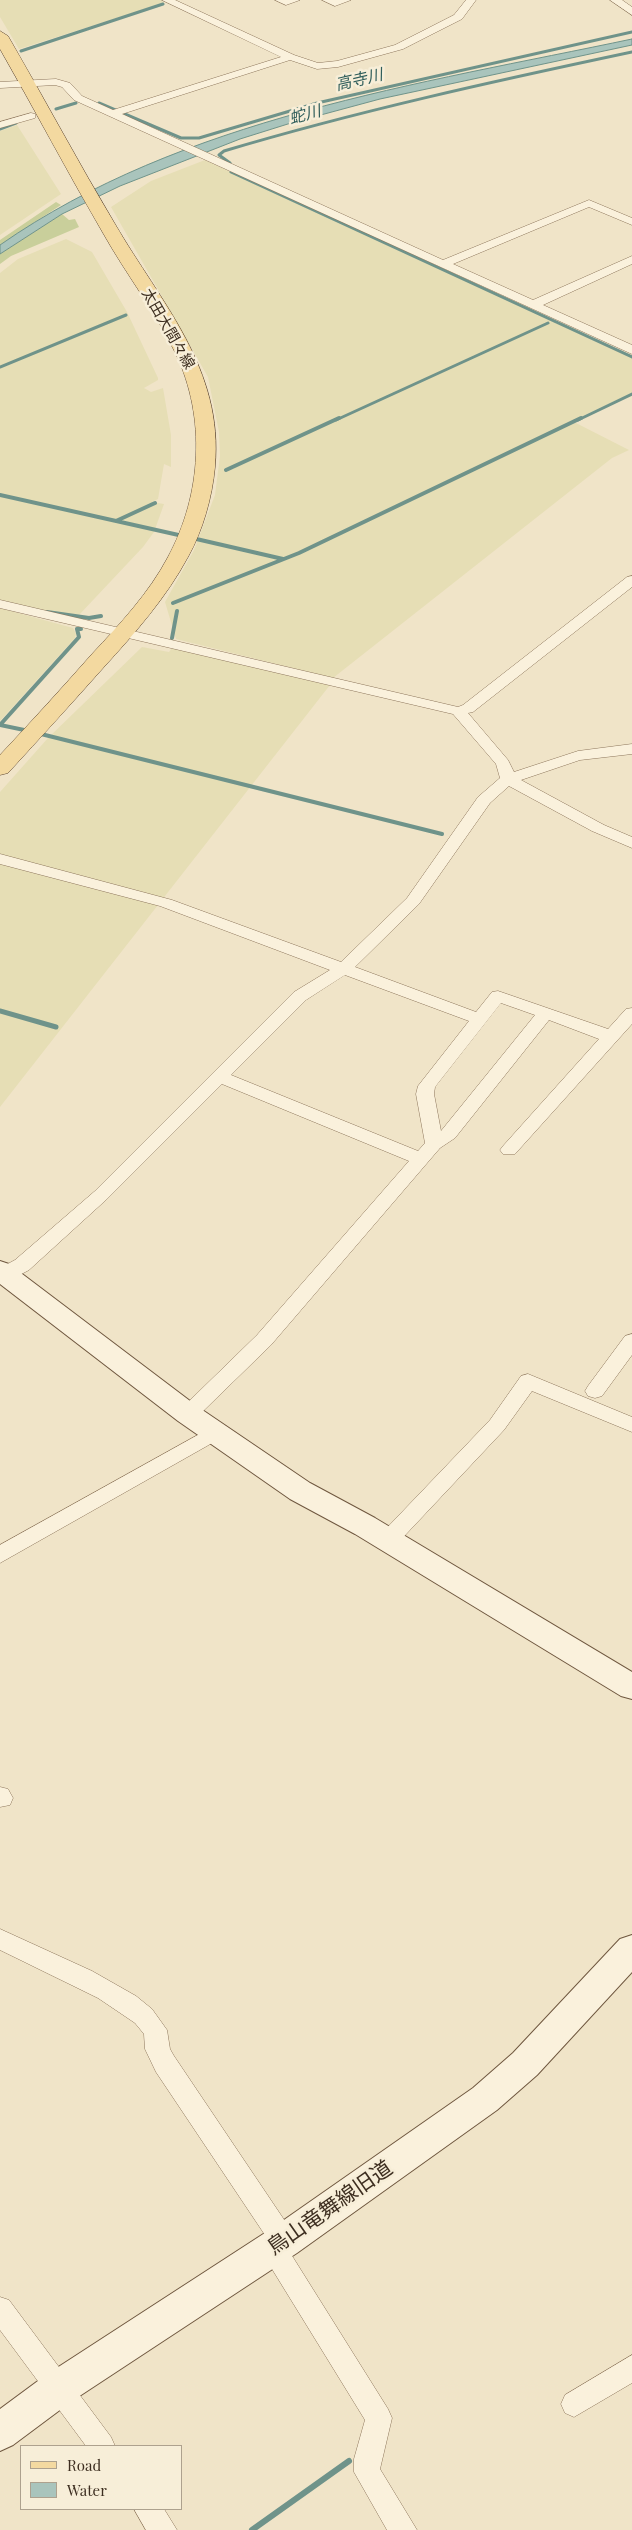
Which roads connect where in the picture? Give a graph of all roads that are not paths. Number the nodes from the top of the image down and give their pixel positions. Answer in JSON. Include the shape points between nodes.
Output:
{"nodes":[{"id":1,"x":167,"y":0,"type":"edge"},
{"id":2,"x":280,"y":0,"type":"edge"},
{"id":3,"x":295,"y":0,"type":"edge"},
{"id":4,"x":327,"y":0,"type":"edge"},
{"id":5,"x":346,"y":0,"type":"edge"},
{"id":6,"x":472,"y":0,"type":"edge"},
{"id":7,"x":616,"y":0,"type":"edge"},
{"id":8,"x":632,"y":12,"type":"edge"},
{"id":9,"x":0,"y":36,"type":"edge"},
{"id":10,"x":290,"y":57,"type":"junction"},
{"id":11,"x":0,"y":63,"type":"edge"},
{"id":12,"x":13,"y":84,"type":"edge"},
{"id":13,"x":114,"y":113,"type":"junction"},
{"id":14,"x":31,"y":116,"type":"junction"},
{"id":15,"x":0,"y":126,"type":"edge"},
{"id":16,"x":186,"y":146,"type":"joint"},
{"id":17,"x":205,"y":155,"type":"joint"},
{"id":18,"x":81,"y":190,"type":"junction"},
{"id":19,"x":632,"y":222,"type":"edge"},
{"id":20,"x":632,"y":260,"type":"edge"},
{"id":21,"x":443,"y":264,"type":"junction"},
{"id":22,"x":534,"y":305,"type":"junction"},
{"id":23,"x":632,"y":350,"type":"edge"},
{"id":24,"x":632,"y":580,"type":"edge"},
{"id":25,"x":0,"y":604,"type":"edge"},
{"id":26,"x":116,"y":630,"type":"junction"},
{"id":27,"x":458,"y":711,"type":"junction"},
{"id":28,"x":0,"y":748,"type":"edge"},
{"id":29,"x":632,"y":748,"type":"edge"},
{"id":30,"x":0,"y":768,"type":"edge"},
{"id":31,"x":508,"y":779,"type":"junction"},
{"id":32,"x":632,"y":843,"type":"edge"},
{"id":33,"x":0,"y":859,"type":"edge"},
{"id":34,"x":343,"y":969,"type":"junction"},
{"id":35,"x":632,"y":1012,"type":"edge"},
{"id":36,"x":546,"y":1013,"type":"junction"},
{"id":37,"x":479,"y":1019,"type":"junction"},
{"id":38,"x":609,"y":1036,"type":"junction"},
{"id":39,"x":220,"y":1077,"type":"junction"},
{"id":40,"x":434,"y":1144,"type":"junction"},
{"id":41,"x":509,"y":1150,"type":"dead end"},
{"id":42,"x":422,"y":1160,"type":"junction"},
{"id":43,"x":3,"y":1272,"type":"edge"},
{"id":44,"x":632,"y":1341,"type":"edge"},
{"id":45,"x":595,"y":1391,"type":"dead end"},
{"id":46,"x":188,"y":1414,"type":"junction"},
{"id":47,"x":632,"y":1425,"type":"edge"},
{"id":48,"x":214,"y":1433,"type":"junction"},
{"id":49,"x":388,"y":1540,"type":"junction"},
{"id":50,"x":0,"y":1555,"type":"edge"},
{"id":51,"x":632,"y":1687,"type":"edge"},
{"id":52,"x":0,"y":1939,"type":"edge"},
{"id":53,"x":632,"y":1950,"type":"edge"},
{"id":54,"x":278,"y":2244,"type":"junction"},
{"id":55,"x":0,"y":2309,"type":"edge"},
{"id":56,"x":632,"y":2368,"type":"edge"},
{"id":57,"x":59,"y":2388,"type":"junction"},
{"id":58,"x":574,"y":2404,"type":"dead end"},
{"id":59,"x":0,"y":2432,"type":"edge"},
{"id":60,"x":101,"y":2445,"type":"edge"},
{"id":61,"x":149,"y":2510,"type":"edge"},
{"id":62,"x":163,"y":2530,"type":"edge"},
{"id":63,"x":403,"y":2530,"type":"edge"}],
"edges":[{"from":1,"to":10,"type":"street"},
{"from":2,"to":3,"type":"street"},
{"from":4,"to":5,"type":"street","via":[[335,3]]},
{"from":6,"to":10,"type":"street","via":[[458,17],[399,47],[322,66]]},
{"from":7,"to":8,"type":"street"},
{"from":9,"to":12,"type":"main road","name":"太田大間々線"},
{"from":10,"to":13,"type":"street"},
{"from":11,"to":12,"type":"main road","name":"太田大間々線"},
{"from":12,"to":13,"type":"street","via":[[63,83],[73,95]]},
{"from":12,"to":14,"type":"main road","name":"太田大間々線"},
{"from":12,"to":18,"type":"main road","name":"太田大間々線"},
{"from":13,"to":16,"type":"street"},
{"from":14,"to":15,"type":"street"},
{"from":14,"to":18,"type":"main road","name":"太田大間々線"},
{"from":16,"to":17,"type":"street"},
{"from":17,"to":21,"type":"street"},
{"from":18,"to":26,"type":"main road","name":"太田大間々線","via":[[176,339],[193,372],[206,425],[207,456],[203,484],[186,540],[163,582]]},
{"from":19,"to":21,"type":"street","via":[[589,204]]},
{"from":20,"to":22,"type":"street"},
{"from":21,"to":22,"type":"street"},
{"from":22,"to":23,"type":"street"},
{"from":24,"to":27,"type":"street","via":[[468,709]]},
{"from":25,"to":26,"type":"street"},
{"from":26,"to":27,"type":"street"},
{"from":26,"to":28,"type":"main road","name":"太田大間々線"},
{"from":26,"to":30,"type":"main road","name":"太田大間々線"},
{"from":27,"to":31,"type":"street","via":[[503,763]]},
{"from":29,"to":31,"type":"street","via":[[578,756]]},
{"from":31,"to":32,"type":"street"},
{"from":31,"to":34,"type":"street","via":[[484,800],[413,901]]},
{"from":33,"to":34,"type":"street","via":[[166,903]]},
{"from":34,"to":37,"type":"street"},
{"from":34,"to":39,"type":"street","via":[[300,996]]},
{"from":35,"to":38,"type":"street"},
{"from":36,"to":37,"type":"street","via":[[498,996]]},
{"from":36,"to":38,"type":"street"},
{"from":36,"to":40,"type":"street","via":[[449,1134]]},
{"from":37,"to":40,"type":"street","via":[[427,1086],[425,1094]]},
{"from":38,"to":41,"type":"street"},
{"from":39,"to":42,"type":"street"},
{"from":39,"to":43,"type":"street","via":[[101,1195],[22,1265]]},
{"from":40,"to":42,"type":"street"},
{"from":42,"to":46,"type":"street","via":[[264,1340]]},
{"from":43,"to":46,"type":"street"},
{"from":44,"to":45,"type":"street"},
{"from":46,"to":48,"type":"street"},
{"from":47,"to":49,"type":"street","via":[[528,1381],[497,1425]]},
{"from":48,"to":49,"type":"street","via":[[300,1492]]},
{"from":48,"to":50,"type":"street"},
{"from":49,"to":51,"type":"street"},
{"from":52,"to":54,"type":"street","via":[[85,1979],[141,2012],[154,2027],[156,2046],[165,2064]]},
{"from":53,"to":54,"type":"street","name":"鳥山竜舞線旧道","via":[[525,2064],[485,2099]]},
{"from":54,"to":57,"type":"street","name":"鳥山竜舞線旧道"},
{"from":54,"to":63,"type":"street","via":[[378,2418],[378,2430],[366,2462],[367,2472]]},
{"from":55,"to":57,"type":"street"},
{"from":56,"to":58,"type":"street"},
{"from":57,"to":59,"type":"street","name":"鳥山竜舞線旧道"},
{"from":57,"to":60,"type":"street"},
{"from":61,"to":62,"type":"street"}]}
